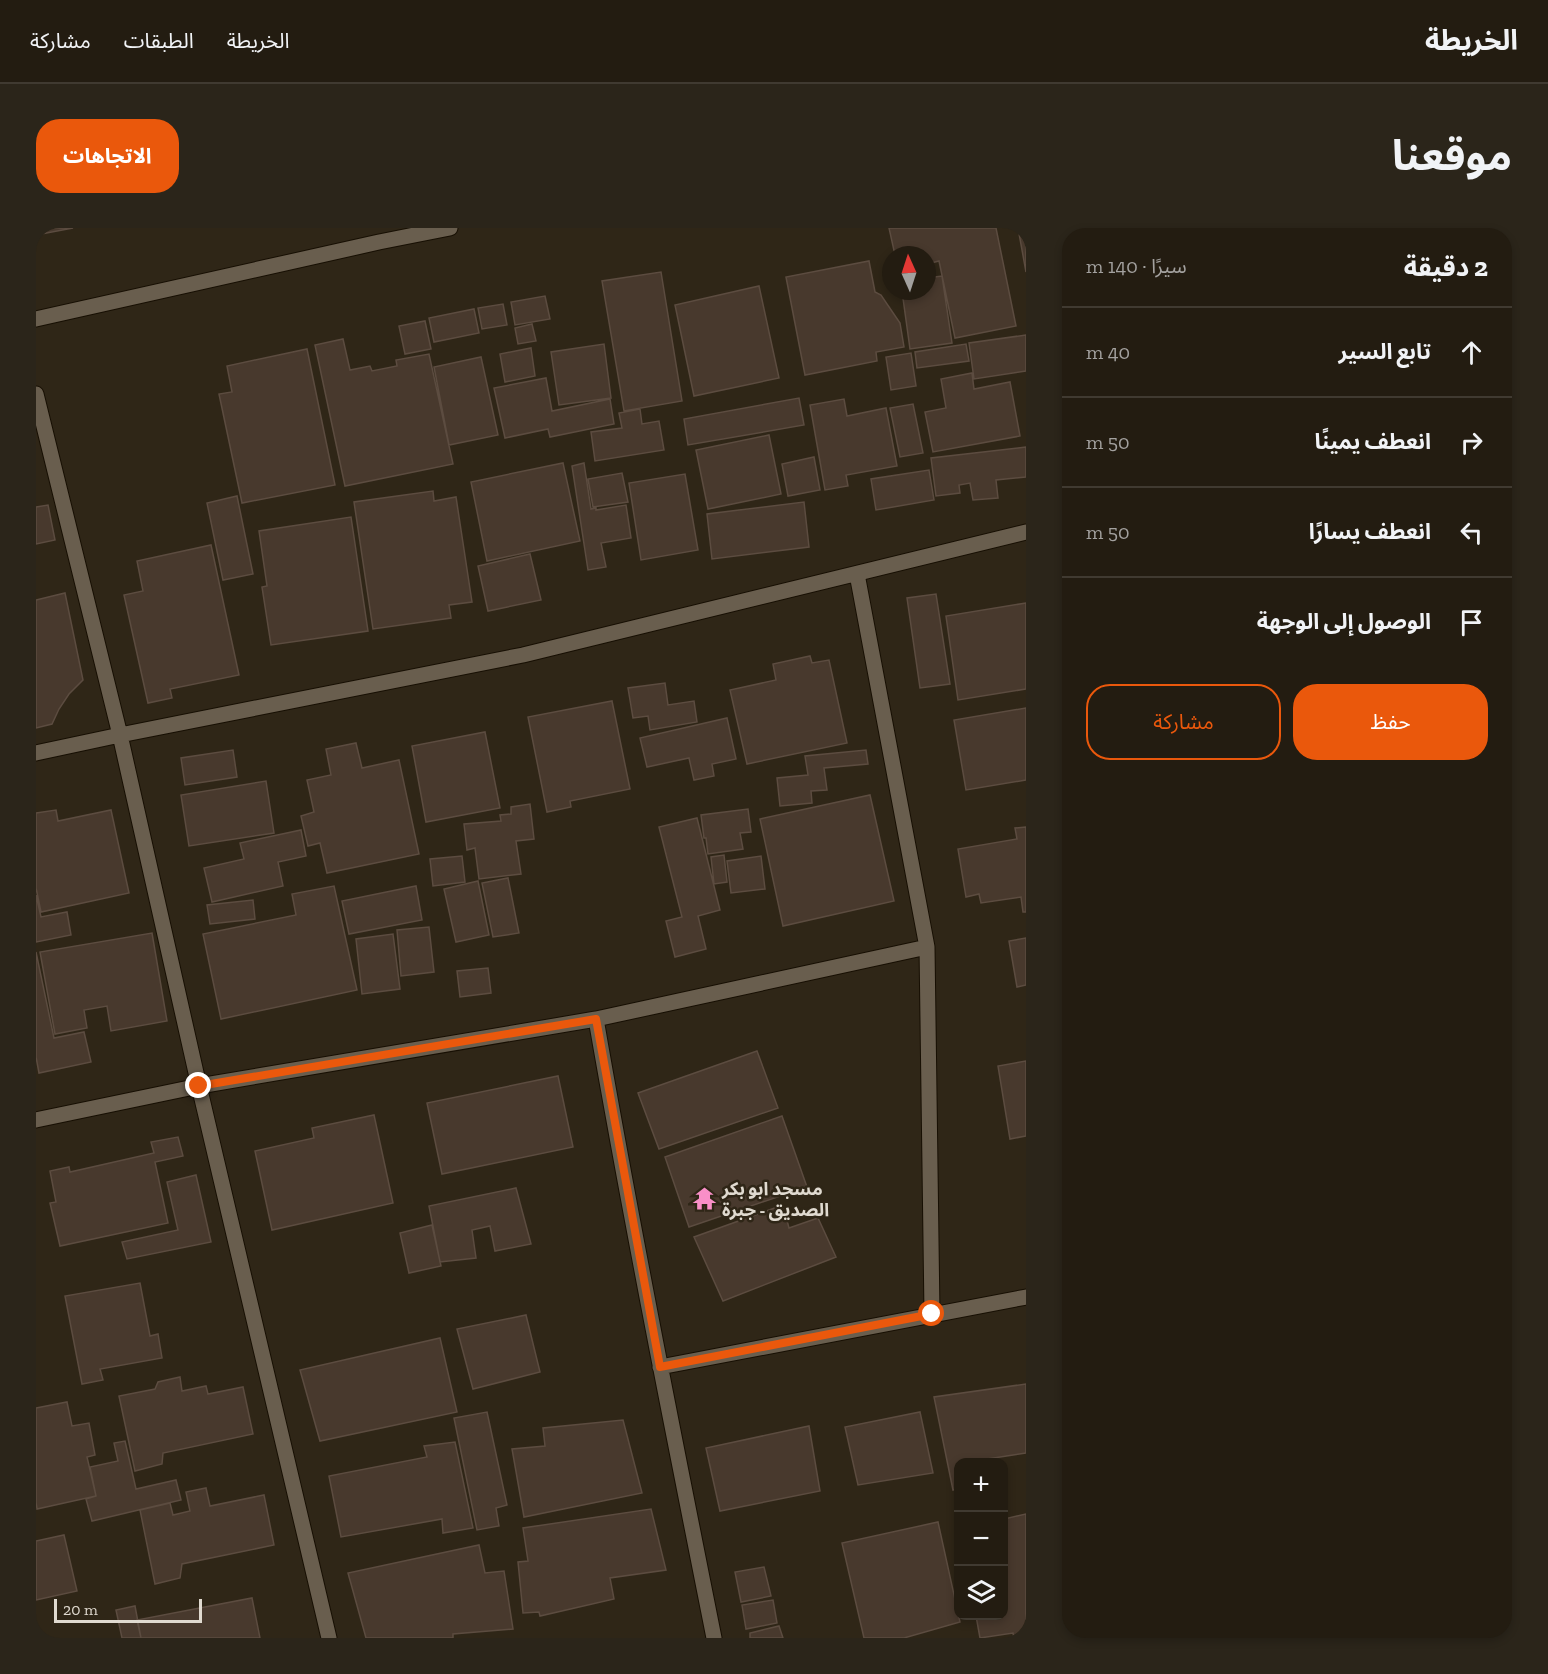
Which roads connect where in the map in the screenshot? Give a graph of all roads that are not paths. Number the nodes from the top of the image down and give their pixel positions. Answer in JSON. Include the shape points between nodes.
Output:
{"nodes":[{"id":1,"x":450,"y":228,"type":"edge"},
{"id":2,"x":378,"y":235,"type":"edge"},
{"id":3,"x":36,"y":319,"type":"edge"},
{"id":4,"x":36,"y":394,"type":"edge"},
{"id":5,"x":1026,"y":532,"type":"edge"},
{"id":6,"x":857,"y":574,"type":"junction"},
{"id":7,"x":120,"y":735,"type":"junction"},
{"id":8,"x":36,"y":753,"type":"edge"},
{"id":9,"x":927,"y":947,"type":"junction"},
{"id":10,"x":596,"y":1019,"type":"junction"},
{"id":11,"x":199,"y":1086,"type":"junction"},
{"id":12,"x":36,"y":1120,"type":"edge"},
{"id":13,"x":1026,"y":1297,"type":"edge"},
{"id":14,"x":932,"y":1314,"type":"junction"},
{"id":15,"x":660,"y":1367,"type":"junction"},
{"id":16,"x":329,"y":1638,"type":"edge"},
{"id":17,"x":714,"y":1638,"type":"edge"}],
"edges":[{"from":1,"to":2,"type":"street"},
{"from":2,"to":3,"type":"street"},
{"from":4,"to":7,"type":"street"},
{"from":5,"to":6,"type":"street"},
{"from":6,"to":7,"type":"street","via":[[523,655]]},
{"from":6,"to":9,"type":"street"},
{"from":7,"to":8,"type":"street"},
{"from":7,"to":11,"type":"street"},
{"from":9,"to":10,"type":"street"},
{"from":9,"to":14,"type":"street"},
{"from":10,"to":11,"type":"street"},
{"from":10,"to":15,"type":"street"},
{"from":11,"to":12,"type":"street"},
{"from":11,"to":16,"type":"street"},
{"from":13,"to":14,"type":"street"},
{"from":14,"to":15,"type":"street"},
{"from":15,"to":17,"type":"street"}]}
